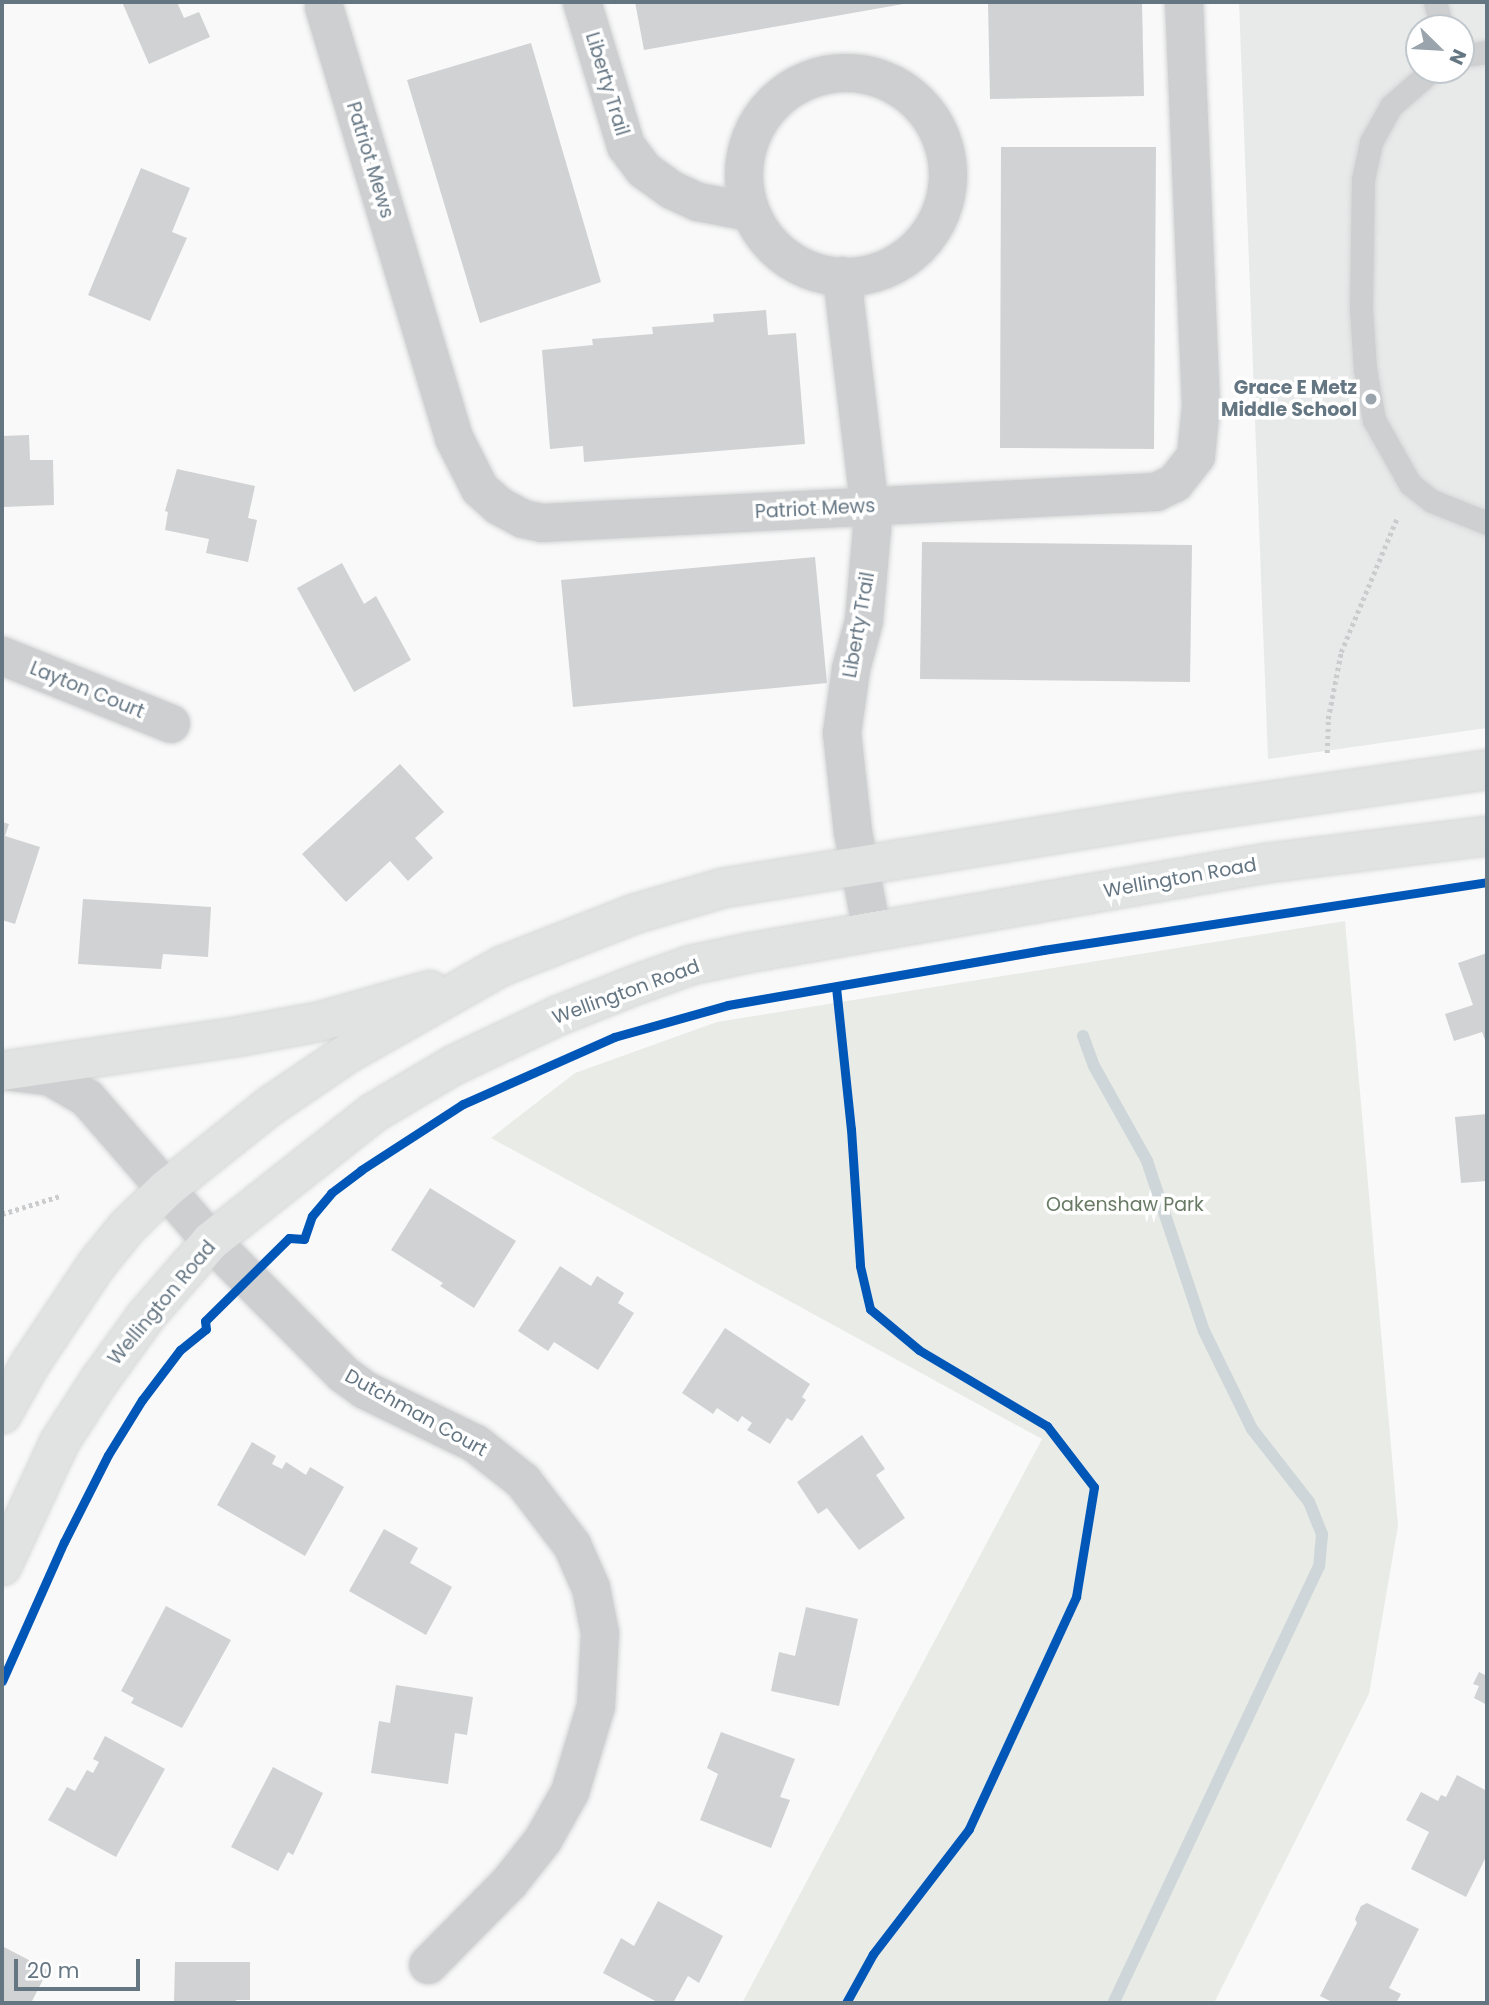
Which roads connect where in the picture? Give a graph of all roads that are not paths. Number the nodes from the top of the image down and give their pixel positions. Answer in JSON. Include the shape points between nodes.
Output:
{"nodes":[{"id":1,"x":582,"y":2,"type":"edge"},
{"id":2,"x":1184,"y":2,"type":"edge"},
{"id":3,"x":324,"y":8,"type":"dead end"},
{"id":4,"x":1416,"y":84,"type":"edge"},
{"id":5,"x":750,"y":212,"type":"junction"},
{"id":6,"x":842,"y":276,"type":"junction"},
{"id":7,"x":869,"y":507,"type":"junction"},
{"id":8,"x":1487,"y":523,"type":"edge"},
{"id":9,"x":2,"y":656,"type":"edge"},
{"id":10,"x":172,"y":724,"type":"dead end"},
{"id":11,"x":1487,"y":770,"type":"edge"},
{"id":12,"x":1487,"y":836,"type":"edge"},
{"id":13,"x":859,"y":865,"type":"junction"},
{"id":14,"x":872,"y":931,"type":"junction"},
{"id":15,"x":486,"y":975,"type":"junction"},
{"id":16,"x":2,"y":1072,"type":"edge"},
{"id":17,"x":166,"y":1189,"type":"junction"},
{"id":18,"x":211,"y":1241,"type":"junction"},
{"id":19,"x":2,"y":1414,"type":"edge"},
{"id":20,"x":2,"y":1566,"type":"edge"},
{"id":21,"x":428,"y":1965,"type":"dead end"}],
"edges":[{"from":1,"to":5,"type":"street","name":"Liberty Trail","via":[[626,146],[644,170],[698,202]]},
{"from":2,"to":7,"type":"street","name":"Patriot Mews","via":[[1201,406],[1196,456],[1175,483],[1156,492]]},
{"from":3,"to":7,"type":"street","name":"Patriot Mews","via":[[454,438],[480,489],[499,506],[542,523]]},
{"from":4,"to":8,"type":"lane","via":[[1391,106],[1371,142],[1363,179],[1365,369],[1374,420],[1410,484],[1432,501]]},
{"from":5,"to":6,"type":"street","via":[[781,254],[804,268]]},
{"from":5,"to":6,"type":"street","via":[[744,186],[752,133],[766,110],[786,92],[809,79],[835,73],[887,81],[910,95],[941,138],[947,191],[939,216],[925,239],[905,258],[882,271]]},
{"from":6,"to":7,"type":"street","name":"Liberty Trail"},
{"from":7,"to":13,"type":"street","name":"Liberty Trail","via":[[870,568],[864,621],[851,669],[842,733]]},
{"from":9,"to":10,"type":"street","name":"Layton Court"},
{"from":11,"to":13,"type":"main road"},
{"from":12,"to":14,"type":"main road","name":"Wellington Road","via":[[1267,863]]},
{"from":13,"to":14,"type":"street","name":"Liberty Trail"},
{"from":13,"to":15,"type":"main road","via":[[723,888],[673,902]]},
{"from":14,"to":18,"type":"main road","name":"Wellington Road","via":[[691,965],[557,1016],[465,1059],[373,1113]]},
{"from":15,"to":16,"type":"main road","via":[[318,1022]]},
{"from":15,"to":17,"type":"main road","via":[[348,1053],[270,1106]]},
{"from":16,"to":17,"type":"street","name":"Dutchman Court","via":[[39,1073],[75,1089],[111,1123]]},
{"from":17,"to":18,"type":"street","name":"Dutchman Court"},
{"from":17,"to":19,"type":"main road","via":[[97,1264]]},
{"from":18,"to":20,"type":"main road","name":"Wellington Road","via":[[146,1316],[59,1443]]},
{"from":18,"to":21,"type":"street","name":"Dutchman Court","via":[[343,1374],[365,1390],[475,1444],[523,1481],[572,1545],[591,1588],[600,1633],[599,1682],[588,1740],[570,1792],[543,1840],[509,1883]]}]}
